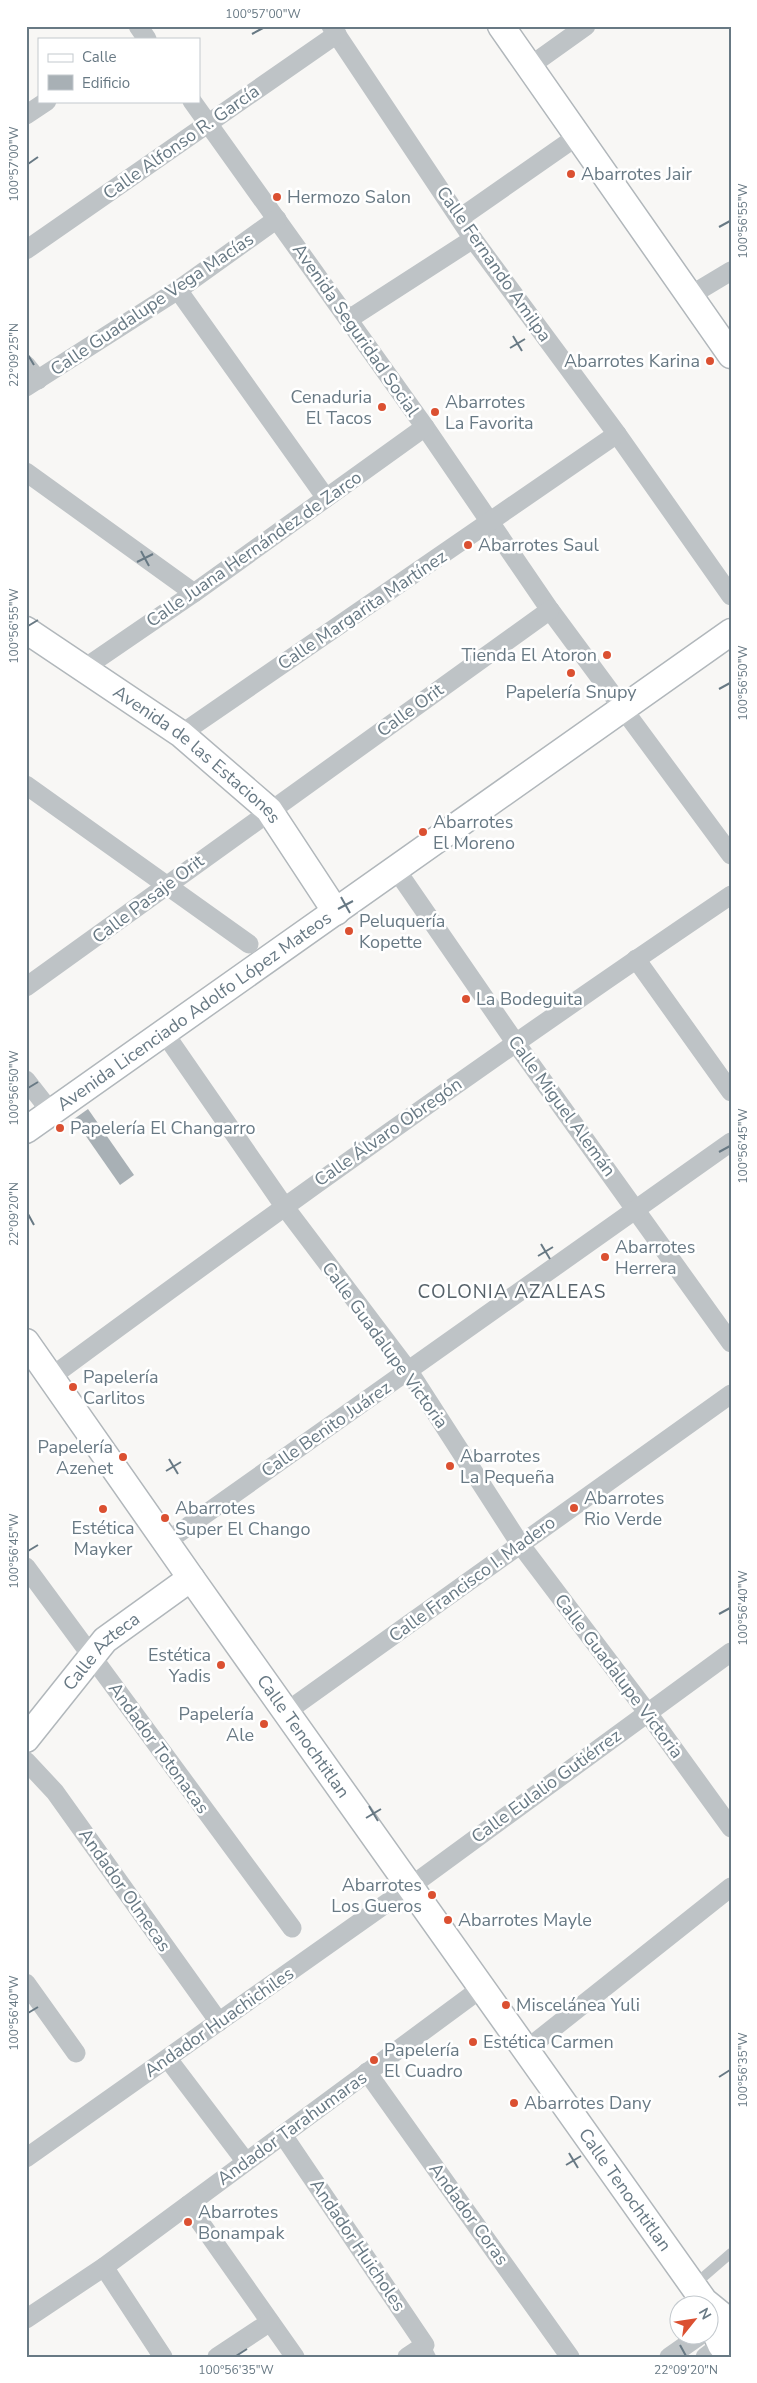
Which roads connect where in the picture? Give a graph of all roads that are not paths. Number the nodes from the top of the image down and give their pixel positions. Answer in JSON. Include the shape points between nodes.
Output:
{"nodes":[{"id":1,"x":501,"y":26,"type":"edge"},
{"id":2,"x":586,"y":26,"type":"edge"},
{"id":3,"x":334,"y":30,"type":"edge"},
{"id":4,"x":530,"y":66,"type":"junction"},
{"id":5,"x":46,"y":102,"type":"edge"},
{"id":6,"x":193,"y":102,"type":"edge"},
{"id":7,"x":26,"y":115,"type":"edge"},
{"id":8,"x":208,"y":124,"type":"junction"},
{"id":9,"x":579,"y":135,"type":"junction"},
{"id":10,"x":460,"y":218,"type":"junction"},
{"id":11,"x":277,"y":219,"type":"junction"},
{"id":12,"x":473,"y":239,"type":"junction"},
{"id":13,"x":26,"y":250,"type":"edge"},
{"id":14,"x":731,"y":271,"type":"edge"},
{"id":15,"x":178,"y":290,"type":"junction"},
{"id":16,"x":691,"y":295,"type":"junction"},
{"id":17,"x":348,"y":319,"type":"junction"},
{"id":18,"x":731,"y":355,"type":"edge"},
{"id":19,"x":26,"y":365,"type":"edge"},
{"id":20,"x":32,"y":384,"type":"edge"},
{"id":21,"x":425,"y":427,"type":"junction"},
{"id":22,"x":617,"y":434,"type":"junction"},
{"id":23,"x":26,"y":472,"type":"edge"},
{"id":24,"x":326,"y":498,"type":"junction"},
{"id":25,"x":492,"y":522,"type":"junction"},
{"id":26,"x":194,"y":593,"type":"junction"},
{"id":27,"x":731,"y":596,"type":"edge"},
{"id":28,"x":550,"y":610,"type":"junction"},
{"id":29,"x":26,"y":630,"type":"edge"},
{"id":30,"x":731,"y":632,"type":"edge"},
{"id":31,"x":83,"y":670,"type":"junction"},
{"id":32,"x":622,"y":707,"type":"junction"},
{"id":33,"x":181,"y":734,"type":"junction"},
{"id":34,"x":26,"y":785,"type":"edge"},
{"id":35,"x":270,"y":810,"type":"junction"},
{"id":36,"x":731,"y":855,"type":"edge"},
{"id":37,"x":395,"y":868,"type":"junction"},
{"id":38,"x":164,"y":886,"type":"junction"},
{"id":39,"x":731,"y":895,"type":"edge"},
{"id":40,"x":336,"y":912,"type":"junction"},
{"id":41,"x":249,"y":944,"type":"dead end"},
{"id":42,"x":636,"y":960,"type":"junction"},
{"id":43,"x":26,"y":987,"type":"edge"},
{"id":44,"x":163,"y":1031,"type":"junction"},
{"id":45,"x":515,"y":1042,"type":"junction"},
{"id":46,"x":26,"y":1080,"type":"edge"},
{"id":47,"x":731,"y":1092,"type":"edge"},
{"id":48,"x":51,"y":1112,"type":"junction"},
{"id":49,"x":26,"y":1130,"type":"edge"},
{"id":50,"x":731,"y":1142,"type":"edge"},
{"id":51,"x":284,"y":1206,"type":"junction"},
{"id":52,"x":636,"y":1210,"type":"junction"},
{"id":53,"x":26,"y":1342,"type":"edge"},
{"id":54,"x":731,"y":1342,"type":"edge"},
{"id":55,"x":408,"y":1370,"type":"junction"},
{"id":56,"x":51,"y":1377,"type":"junction"},
{"id":57,"x":731,"y":1394,"type":"edge"},
{"id":58,"x":166,"y":1542,"type":"junction"},
{"id":59,"x":520,"y":1544,"type":"junction"},
{"id":60,"x":26,"y":1567,"type":"edge"},
{"id":61,"x":191,"y":1578,"type":"junction"},
{"id":62,"x":731,"y":1652,"type":"edge"},
{"id":63,"x":91,"y":1656,"type":"junction"},
{"id":64,"x":286,"y":1712,"type":"junction"},
{"id":65,"x":647,"y":1712,"type":"junction"},
{"id":66,"x":27,"y":1735,"type":"edge"},
{"id":67,"x":26,"y":1761,"type":"edge"},
{"id":68,"x":731,"y":1828,"type":"edge"},
{"id":69,"x":411,"y":1886,"type":"junction"},
{"id":70,"x":731,"y":1887,"type":"edge"},
{"id":71,"x":292,"y":1928,"type":"dead end"},
{"id":72,"x":26,"y":1983,"type":"edge"},
{"id":73,"x":483,"y":1987,"type":"junction"},
{"id":74,"x":219,"y":2022,"type":"junction"},
{"id":75,"x":527,"y":2049,"type":"junction"},
{"id":76,"x":76,"y":2053,"type":"dead end"},
{"id":77,"x":168,"y":2059,"type":"junction"},
{"id":78,"x":367,"y":2072,"type":"junction"},
{"id":79,"x":283,"y":2135,"type":"junction"},
{"id":80,"x":26,"y":2158,"type":"edge"},
{"id":81,"x":246,"y":2162,"type":"junction"},
{"id":82,"x":188,"y":2205,"type":"junction"},
{"id":83,"x":731,"y":2253,"type":"edge"},
{"id":84,"x":104,"y":2267,"type":"junction"},
{"id":85,"x":694,"y":2296,"type":"edge"},
{"id":86,"x":720,"y":2300,"type":"edge"},
{"id":87,"x":26,"y":2319,"type":"edge"},
{"id":88,"x":270,"y":2322,"type":"junction"},
{"id":89,"x":685,"y":2346,"type":"edge"},
{"id":90,"x":428,"y":2351,"type":"edge"},
{"id":91,"x":163,"y":2357,"type":"edge"},
{"id":92,"x":217,"y":2357,"type":"edge"},
{"id":93,"x":295,"y":2357,"type":"edge"},
{"id":94,"x":407,"y":2357,"type":"edge"},
{"id":95,"x":570,"y":2357,"type":"edge"},
{"id":96,"x":669,"y":2357,"type":"edge"}],
"edges":[{"from":1,"to":4,"type":"street"},
{"from":2,"to":4,"type":"street"},
{"from":3,"to":8,"type":"street","name":"Calle Alfonso R. García"},
{"from":3,"to":10,"type":"street","name":"Calle Fernando Amilpa"},
{"from":4,"to":9,"type":"street"},
{"from":5,"to":7,"type":"street"},
{"from":6,"to":8,"type":"street","name":"Avenida Seguridad Social"},
{"from":8,"to":11,"type":"street","name":"Avenida Seguridad Social"},
{"from":8,"to":13,"type":"street","name":"Calle Alfonso R. García"},
{"from":9,"to":10,"type":"street"},
{"from":9,"to":16,"type":"street"},
{"from":10,"to":12,"type":"street","name":"Calle Fernando Amilpa"},
{"from":11,"to":15,"type":"street","name":"Calle Guadalupe Vega Macías"},
{"from":11,"to":17,"type":"street","name":"Avenida Seguridad Social"},
{"from":12,"to":17,"type":"street"},
{"from":12,"to":22,"type":"street","name":"Calle Fernando Amilpa"},
{"from":14,"to":16,"type":"street"},
{"from":15,"to":20,"type":"street","name":"Calle Guadalupe Vega Macías"},
{"from":15,"to":24,"type":"street"},
{"from":16,"to":18,"type":"street"},
{"from":17,"to":21,"type":"street","name":"Avenida Seguridad Social"},
{"from":19,"to":20,"type":"street"},
{"from":21,"to":24,"type":"street","name":"Calle Juana Hernández de Zarco"},
{"from":21,"to":25,"type":"street","name":"Avenida Seguridad Social"},
{"from":22,"to":25,"type":"street","name":"Calle Margarita Martínez"},
{"from":22,"to":27,"type":"street","name":"Calle Fernando Amilpa"},
{"from":23,"to":26,"type":"street"},
{"from":24,"to":26,"type":"street","name":"Calle Juana Hernández de Zarco"},
{"from":25,"to":28,"type":"street","name":"Avenida Seguridad Social"},
{"from":25,"to":33,"type":"street","name":"Calle Margarita Martínez"},
{"from":26,"to":31,"type":"street","name":"Calle Juana Hernández de Zarco"},
{"from":28,"to":32,"type":"street","name":"Avenida Seguridad Social"},
{"from":28,"to":35,"type":"street","name":"Calle Orit"},
{"from":29,"to":31,"type":"street","name":"Avenida de las Estaciones"},
{"from":30,"to":32,"type":"street","name":"Avenida Licenciado Adolfo López Mateos"},
{"from":31,"to":33,"type":"street","name":"Avenida de las Estaciones"},
{"from":32,"to":36,"type":"street","name":"Avenida Seguridad Social"},
{"from":32,"to":37,"type":"street","name":"Avenida Licenciado Adolfo López Mateos"},
{"from":33,"to":35,"type":"street","name":"Avenida de las Estaciones"},
{"from":34,"to":38,"type":"street"},
{"from":35,"to":38,"type":"street","name":"Calle Pasaje Orit"},
{"from":35,"to":40,"type":"street","name":"Avenida de las Estaciones"},
{"from":37,"to":40,"type":"street","name":"Avenida Licenciado Adolfo López Mateos"},
{"from":37,"to":45,"type":"street","name":"Calle Miguel Alemán"},
{"from":38,"to":41,"type":"street"},
{"from":38,"to":43,"type":"street","name":"Calle Pasaje Orit"},
{"from":39,"to":42,"type":"street","name":"Calle Álvaro Obregón"},
{"from":40,"to":44,"type":"street","name":"Avenida Licenciado Adolfo López Mateos"},
{"from":42,"to":45,"type":"street","name":"Calle Álvaro Obregón"},
{"from":42,"to":47,"type":"street"},
{"from":44,"to":48,"type":"street","name":"Avenida Licenciado Adolfo López Mateos"},
{"from":44,"to":51,"type":"street","name":"Calle Guadalupe Victoria"},
{"from":45,"to":51,"type":"street","name":"Calle Álvaro Obregón"},
{"from":45,"to":52,"type":"street","name":"Calle Miguel Alemán"},
{"from":46,"to":48,"type":"street"},
{"from":48,"to":49,"type":"street","name":"Avenida Licenciado Adolfo López Mateos"},
{"from":50,"to":52,"type":"street","name":"Calle Benito Juárez"},
{"from":51,"to":55,"type":"street","name":"Calle Guadalupe Victoria"},
{"from":51,"to":56,"type":"street","name":"Calle Álvaro Obregón"},
{"from":52,"to":54,"type":"street","name":"Calle Miguel Alemán"},
{"from":52,"to":55,"type":"street","name":"Calle Benito Juárez"},
{"from":53,"to":56,"type":"street","name":"Calle Tenochtitlan"},
{"from":55,"to":58,"type":"street","name":"Calle Benito Juárez"},
{"from":55,"to":59,"type":"street","name":"Calle Guadalupe Victoria"},
{"from":56,"to":58,"type":"street","name":"Calle Tenochtitlan"},
{"from":57,"to":59,"type":"street","name":"Calle Francisco I. Madero"},
{"from":58,"to":61,"type":"street","name":"Calle Tenochtitlan"},
{"from":59,"to":64,"type":"street","name":"Calle Francisco I. Madero"},
{"from":59,"to":65,"type":"street","name":"Calle Guadalupe Victoria"},
{"from":60,"to":63,"type":"street","name":"Andador Totonacas"},
{"from":61,"to":63,"type":"street","name":"Calle Azteca","via":[[105,1640]]},
{"from":61,"to":64,"type":"street","name":"Calle Tenochtitlan"},
{"from":62,"to":65,"type":"street","name":"Calle Eulalio Gutiérrez"},
{"from":63,"to":66,"type":"street","name":"Calle Azteca"},
{"from":63,"to":71,"type":"street","name":"Andador Totonacas"},
{"from":64,"to":69,"type":"street","name":"Calle Tenochtitlan"},
{"from":65,"to":68,"type":"street","name":"Calle Guadalupe Victoria"},
{"from":65,"to":69,"type":"street","name":"Calle Eulalio Gutiérrez"},
{"from":67,"to":74,"type":"street","name":"Andador Olmecas","via":[[55,1792]]},
{"from":69,"to":73,"type":"street","name":"Calle Tenochtitlan"},
{"from":69,"to":74,"type":"street","name":"Andador Huachichiles"},
{"from":70,"to":75,"type":"street"},
{"from":72,"to":76,"type":"street"},
{"from":73,"to":75,"type":"street","name":"Calle Tenochtitlan"},
{"from":73,"to":78,"type":"street","name":"Andador Tarahumaras"},
{"from":74,"to":77,"type":"street","name":"Andador Huachichiles"},
{"from":75,"to":85,"type":"street","name":"Calle Tenochtitlan"},
{"from":77,"to":80,"type":"street","name":"Andador Huachichiles"},
{"from":77,"to":81,"type":"street"},
{"from":78,"to":79,"type":"street","name":"Andador Tarahumaras"},
{"from":78,"to":95,"type":"street","name":"Andador Coras"},
{"from":79,"to":81,"type":"street","name":"Andador Tarahumaras"},
{"from":79,"to":90,"type":"street","name":"Andador Huicholes"},
{"from":81,"to":82,"type":"street","name":"Andador Tarahumaras"},
{"from":82,"to":84,"type":"street","name":"Andador Tarahumaras"},
{"from":82,"to":88,"type":"street"},
{"from":83,"to":86,"type":"lane"},
{"from":84,"to":87,"type":"street","name":"Andador Tarahumaras"},
{"from":84,"to":91,"type":"street"},
{"from":88,"to":92,"type":"street"},
{"from":88,"to":93,"type":"street"},
{"from":89,"to":96,"type":"street"},
{"from":90,"to":94,"type":"street"}]}
